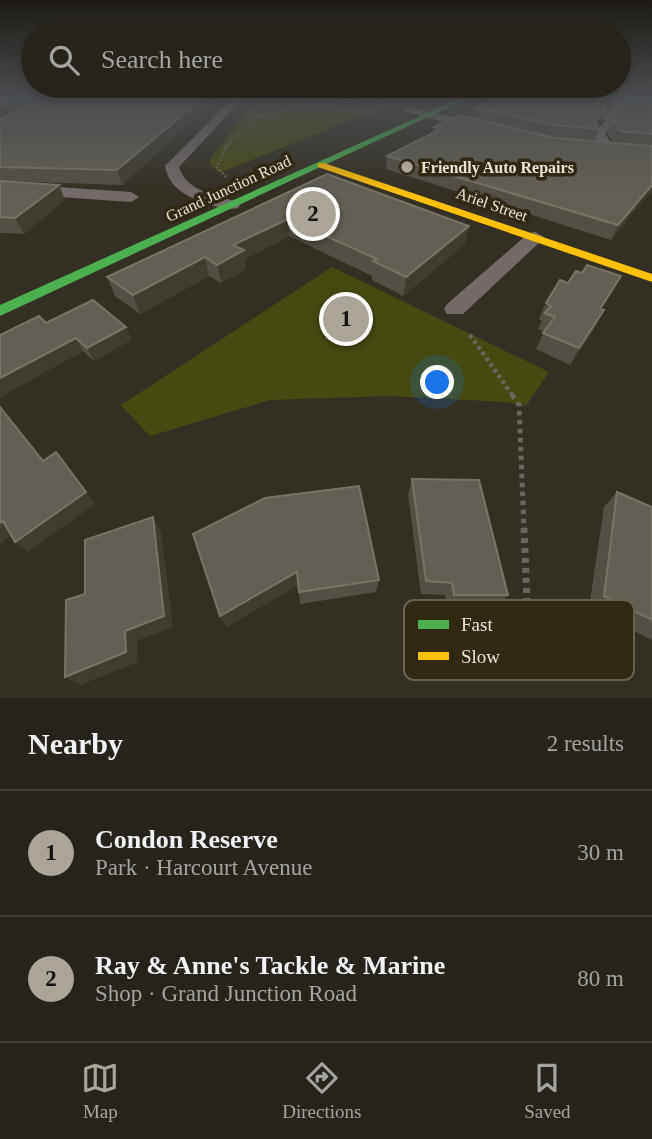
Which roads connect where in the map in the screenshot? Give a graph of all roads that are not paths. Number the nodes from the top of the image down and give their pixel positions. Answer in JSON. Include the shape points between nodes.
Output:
{"nodes":[{"id":1,"x":217,"y":129,"type":"edge"},
{"id":2,"x":367,"y":129,"type":"edge"},
{"id":3,"x":399,"y":129,"type":"edge"},
{"id":4,"x":486,"y":129,"type":"edge"},
{"id":5,"x":603,"y":129,"type":"edge"},
{"id":6,"x":501,"y":132,"type":"edge"},
{"id":7,"x":608,"y":150,"type":"edge"},
{"id":8,"x":301,"y":157,"type":"junction"},
{"id":9,"x":321,"y":164,"type":"junction"},
{"id":10,"x":190,"y":166,"type":"junction"},
{"id":11,"x":0,"y":188,"type":"edge"},
{"id":12,"x":223,"y":193,"type":"junction"},
{"id":13,"x":131,"y":197,"type":"dead end"},
{"id":14,"x":172,"y":214,"type":"dead end"},
{"id":15,"x":535,"y":237,"type":"junction"},
{"id":16,"x":652,"y":278,"type":"edge"},
{"id":17,"x":455,"y":309,"type":"dead end"},
{"id":18,"x":0,"y":311,"type":"edge"}],
"edges":[{"from":1,"to":10,"type":"street"},
{"from":2,"to":8,"type":"main road","name":"Grand Junction Road"},
{"from":3,"to":9,"type":"main road","name":"Grand Junction Road"},
{"from":4,"to":6,"type":"street"},
{"from":5,"to":7,"type":"street","via":[[598,134]]},
{"from":8,"to":9,"type":"main road","name":"Ariel Street"},
{"from":8,"to":12,"type":"main road","name":"Grand Junction Road"},
{"from":9,"to":12,"type":"main road","name":"Grand Junction Road"},
{"from":9,"to":15,"type":"main road","name":"Ariel Street"},
{"from":10,"to":12,"type":"street"},
{"from":10,"to":12,"type":"street","via":[[172,166],[176,179],[190,192]]},
{"from":11,"to":13,"type":"street"},
{"from":12,"to":14,"type":"main road","name":"Grand Junction Road"},
{"from":12,"to":18,"type":"main road","name":"Grand Junction Road"},
{"from":15,"to":16,"type":"main road","name":"Ariel Street"},
{"from":15,"to":17,"type":"street"}]}
